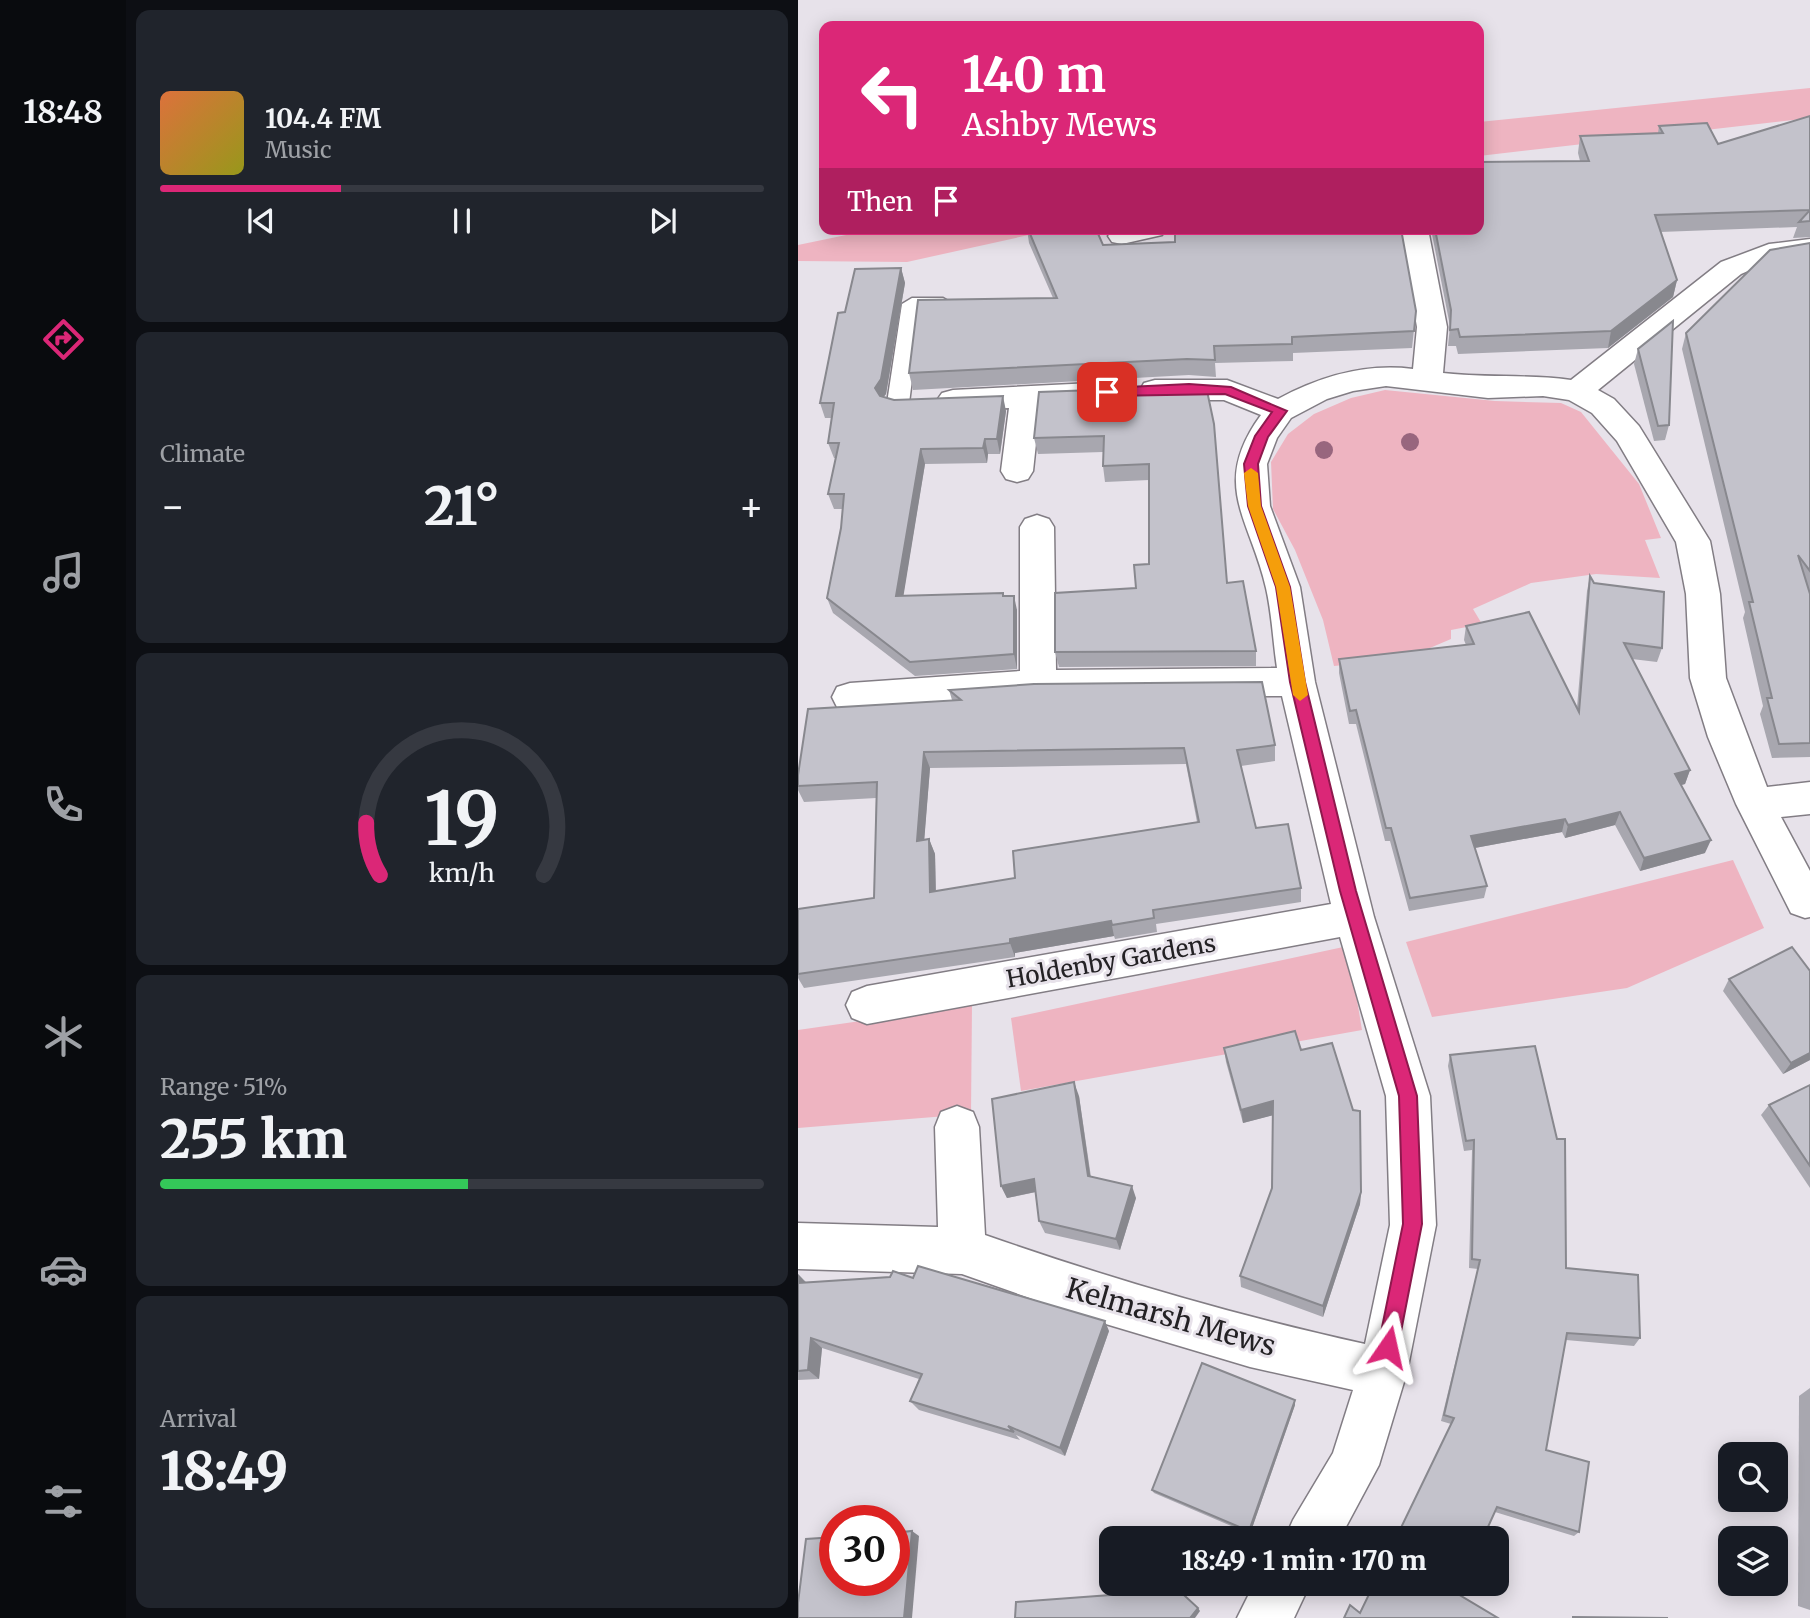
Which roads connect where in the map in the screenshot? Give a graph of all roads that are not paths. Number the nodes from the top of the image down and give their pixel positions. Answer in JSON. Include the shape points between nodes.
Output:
{"nodes":[{"id":1,"x":1126,"y":235,"type":"edge"},
{"id":2,"x":1415,"y":235,"type":"edge"},
{"id":3,"x":1122,"y":236,"type":"dead end"},
{"id":4,"x":1810,"y":248,"type":"edge"},
{"id":5,"x":943,"y":304,"type":"edge"},
{"id":6,"x":1427,"y":381,"type":"junction"},
{"id":7,"x":1577,"y":391,"type":"junction"},
{"id":8,"x":1026,"y":396,"type":"junction"},
{"id":9,"x":898,"y":403,"type":"joint"},
{"id":10,"x":1280,"y":411,"type":"junction"},
{"id":11,"x":1017,"y":471,"type":"dead end"},
{"id":12,"x":1037,"y":527,"type":"dead end"},
{"id":13,"x":1297,"y":682,"type":"junction"},
{"id":14,"x":1038,"y":684,"type":"junction"},
{"id":15,"x":850,"y":697,"type":"dead end"},
{"id":16,"x":1810,"y":798,"type":"edge"},
{"id":17,"x":1755,"y":804,"type":"junction"},
{"id":18,"x":1805,"y":901,"type":"dead end"},
{"id":19,"x":1354,"y":917,"type":"junction"},
{"id":20,"x":867,"y":1006,"type":"dead end"},
{"id":21,"x":957,"y":1127,"type":"dead end"},
{"id":22,"x":798,"y":1246,"type":"edge"},
{"id":23,"x":962,"y":1251,"type":"junction"},
{"id":24,"x":1384,"y":1372,"type":"junction"},
{"id":25,"x":1318,"y":1526,"type":"edge"},
{"id":26,"x":1277,"y":1596,"type":"edge"},
{"id":27,"x":1264,"y":1618,"type":"edge"}],
"edges":[{"from":1,"to":3,"type":"street"},
{"from":2,"to":6,"type":"street","via":[[1432,327]]},
{"from":4,"to":7,"type":"street","via":[[1780,249],[1741,262]]},
{"from":5,"to":9,"type":"lane","via":[[912,304]]},
{"from":6,"to":7,"type":"street"},
{"from":6,"to":10,"type":"street","via":[[1386,376],[1350,382],[1316,392]]},
{"from":7,"to":17,"type":"street","via":[[1603,406],[1628,434],[1693,541],[1703,594],[1708,678]]},
{"from":8,"to":9,"type":"street"},
{"from":8,"to":10,"type":"street","via":[[1227,390]]},
{"from":8,"to":11,"type":"street"},
{"from":10,"to":13,"type":"street","via":[[1262,436],[1251,464],[1251,485],[1283,587]]},
{"from":12,"to":14,"type":"street"},
{"from":13,"to":14,"type":"street"},
{"from":13,"to":19,"type":"street"},
{"from":14,"to":15,"type":"street"},
{"from":16,"to":17,"type":"street"},
{"from":17,"to":18,"type":"street"},
{"from":19,"to":20,"type":"street","name":"Holdenby Gardens"},
{"from":19,"to":24,"type":"street","via":[[1408,1096],[1413,1224]]},
{"from":21,"to":23,"type":"street"},
{"from":22,"to":23,"type":"street","name":"Kelmarsh Mews"},
{"from":23,"to":24,"type":"street","name":"Kelmarsh Mews","via":[[1250,1343]]},
{"from":24,"to":25,"type":"street","via":[[1354,1465]]},
{"from":26,"to":27,"type":"street"}]}
